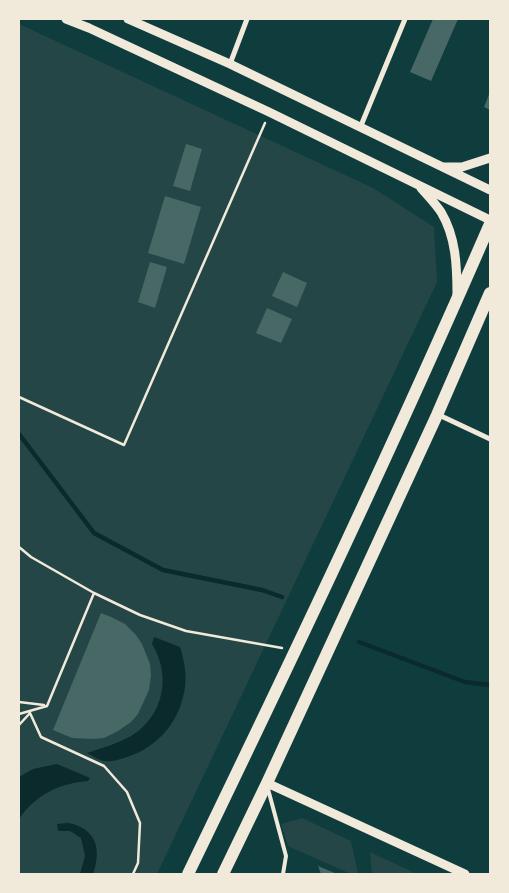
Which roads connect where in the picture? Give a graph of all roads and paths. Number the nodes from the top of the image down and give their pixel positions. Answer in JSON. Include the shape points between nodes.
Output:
{"nodes":[{"id":1,"x":66,"y":19,"type":"edge"},
{"id":2,"x":128,"y":19,"type":"edge"},
{"id":3,"x":247,"y":19,"type":"edge"},
{"id":4,"x":405,"y":19,"type":"edge"},
{"id":5,"x":230,"y":64,"type":"junction"},
{"id":6,"x":269,"y":112,"type":"junction"},
{"id":7,"x":360,"y":128,"type":"junction"},
{"id":8,"x":490,"y":158,"type":"edge"},
{"id":9,"x":442,"y":167,"type":"junction"},
{"id":10,"x":420,"y":186,"type":"junction"},
{"id":11,"x":490,"y":190,"type":"edge"},
{"id":12,"x":490,"y":220,"type":"edge"},
{"id":13,"x":490,"y":224,"type":"edge"},
{"id":14,"x":490,"y":293,"type":"edge"},
{"id":15,"x":457,"y":301,"type":"junction"},
{"id":16,"x":486,"y":307,"type":"edge"},
{"id":17,"x":19,"y":397,"type":"edge"},
{"id":18,"x":437,"y":414,"type":"junction"},
{"id":19,"x":490,"y":440,"type":"edge"},
{"id":20,"x":19,"y":547,"type":"edge"},
{"id":21,"x":94,"y":593,"type":"junction"},
{"id":22,"x":296,"y":650,"type":"junction"},
{"id":23,"x":19,"y":702,"type":"edge"},
{"id":24,"x":46,"y":706,"type":"junction"},
{"id":25,"x":19,"y":714,"type":"edge"},
{"id":26,"x":19,"y":725,"type":"edge"},
{"id":27,"x":267,"y":783,"type":"junction"},
{"id":28,"x":133,"y":874,"type":"edge"},
{"id":29,"x":188,"y":874,"type":"edge"},
{"id":30,"x":223,"y":874,"type":"edge"},
{"id":31,"x":283,"y":874,"type":"edge"},
{"id":32,"x":465,"y":874,"type":"edge"}],
"edges":[{"from":1,"to":6,"type":"street"},
{"from":2,"to":5,"type":"street"},
{"from":3,"to":5,"type":"street"},
{"from":4,"to":7,"type":"street"},
{"from":5,"to":7,"type":"street"},
{"from":6,"to":10,"type":"street"},
{"from":6,"to":17,"type":"path","via":[[124,445]]},
{"from":7,"to":9,"type":"street"},
{"from":8,"to":9,"type":"street","via":[[462,167]]},
{"from":9,"to":11,"type":"street"},
{"from":10,"to":12,"type":"street"},
{"from":10,"to":15,"type":"street","via":[[450,230],[456,256]]},
{"from":13,"to":15,"type":"main road"},
{"from":14,"to":16,"type":"main road"},
{"from":15,"to":22,"type":"main road"},
{"from":16,"to":18,"type":"main road"},
{"from":18,"to":19,"type":"street"},
{"from":18,"to":27,"type":"main road"},
{"from":20,"to":21,"type":"path"},
{"from":21,"to":22,"type":"path","via":[[140,615],[186,631]]},
{"from":21,"to":24,"type":"path"},
{"from":22,"to":29,"type":"main road"},
{"from":23,"to":24,"type":"path"},
{"from":24,"to":25,"type":"path"},
{"from":26,"to":28,"type":"path","via":[[30,713],[41,737],[104,766],[127,792],[140,824],[138,863]]},
{"from":27,"to":30,"type":"main road"},
{"from":27,"to":31,"type":"lane","via":[[286,856]]},
{"from":27,"to":32,"type":"street"}]}
